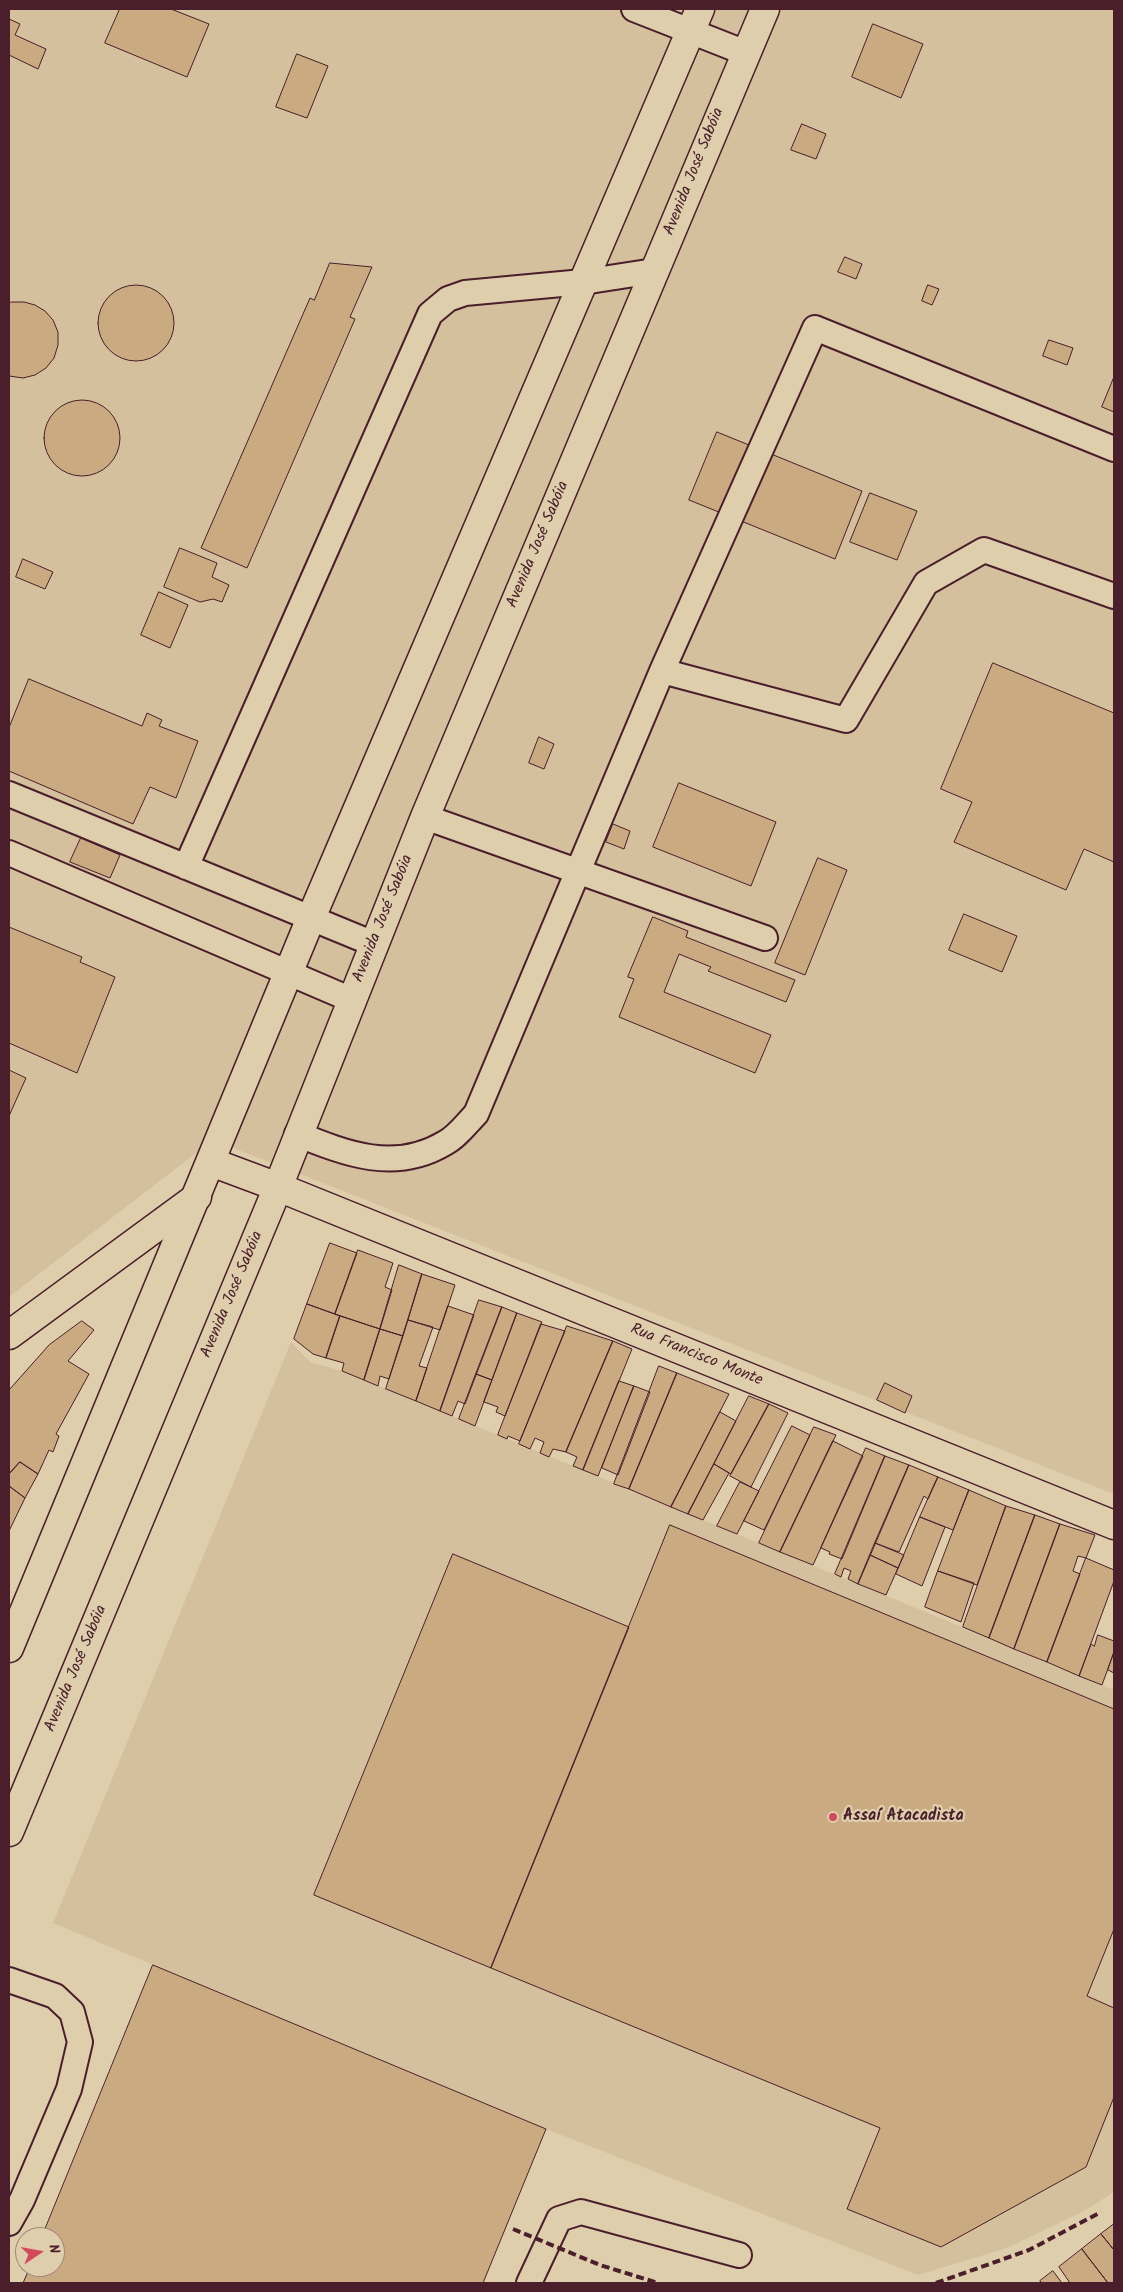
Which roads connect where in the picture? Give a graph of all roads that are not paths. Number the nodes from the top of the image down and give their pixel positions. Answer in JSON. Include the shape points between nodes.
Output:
{"nodes":[{"id":1,"x":634,"y":9,"type":"edge"},
{"id":2,"x":765,"y":9,"type":"edge"},
{"id":3,"x":695,"y":20,"type":"edge"},
{"id":4,"x":746,"y":53,"type":"junction"},
{"id":5,"x":654,"y":271,"type":"junction"},
{"id":6,"x":583,"y":282,"type":"junction"},
{"id":7,"x":1114,"y":449,"type":"edge"},
{"id":8,"x":1114,"y":596,"type":"edge"},
{"id":9,"x":662,"y":671,"type":"junction"},
{"id":10,"x":9,"y":794,"type":"edge"},
{"id":11,"x":425,"y":817,"type":"junction"},
{"id":12,"x":9,"y":853,"type":"edge"},
{"id":13,"x":186,"y":867,"type":"junction"},
{"id":14,"x":578,"y":871,"type":"junction"},
{"id":15,"x":311,"y":918,"type":"junction"},
{"id":16,"x":764,"y":938,"type":"dead end"},
{"id":17,"x":374,"y":944,"type":"junction"},
{"id":18,"x":288,"y":973,"type":"junction"},
{"id":19,"x":352,"y":1000,"type":"junction"},
{"id":20,"x":298,"y":1134,"type":"junction"},
{"id":21,"x":211,"y":1162,"type":"junction"},
{"id":22,"x":278,"y":1187,"type":"junction"},
{"id":23,"x":197,"y":1197,"type":"junction"},
{"id":24,"x":9,"y":1335,"type":"edge"},
{"id":25,"x":1114,"y":1525,"type":"edge"},
{"id":26,"x":9,"y":1648,"type":"edge"},
{"id":27,"x":9,"y":1832,"type":"edge"},
{"id":28,"x":9,"y":1980,"type":"edge"},
{"id":29,"x":9,"y":2223,"type":"edge"},
{"id":30,"x":739,"y":2255,"type":"dead end"},
{"id":31,"x":529,"y":2283,"type":"edge"}],
"edges":[{"from":1,"to":3,"type":"lane"},
{"from":2,"to":4,"type":"main road","name":"Avenida José Sabóia"},
{"from":3,"to":4,"type":"lane"},
{"from":3,"to":6,"type":"main road"},
{"from":4,"to":5,"type":"main road","name":"Avenida José Sabóia"},
{"from":5,"to":6,"type":"lane"},
{"from":5,"to":11,"type":"main road","name":"Avenida José Sabóia"},
{"from":6,"to":13,"type":"lane","via":[[466,293],[448,298],[430,314]]},
{"from":6,"to":15,"type":"main road"},
{"from":7,"to":9,"type":"lane","via":[[815,328]]},
{"from":8,"to":9,"type":"lane","via":[[984,550],[926,583],[846,720]]},
{"from":9,"to":14,"type":"lane"},
{"from":10,"to":13,"type":"lane"},
{"from":11,"to":14,"type":"lane"},
{"from":11,"to":17,"type":"main road","name":"Avenida José Sabóia"},
{"from":12,"to":18,"type":"lane"},
{"from":13,"to":15,"type":"lane"},
{"from":14,"to":16,"type":"lane"},
{"from":14,"to":20,"type":"lane","via":[[476,1114],[447,1143],[417,1156],[384,1160],[343,1152]]},
{"from":15,"to":17,"type":"lane"},
{"from":15,"to":18,"type":"main road"},
{"from":17,"to":19,"type":"main road","name":"Avenida José Sabóia"},
{"from":18,"to":19,"type":"lane"},
{"from":18,"to":21,"type":"main road"},
{"from":19,"to":20,"type":"main road","name":"Avenida José Sabóia"},
{"from":20,"to":22,"type":"main road","name":"Avenida José Sabóia"},
{"from":21,"to":22,"type":"main road","name":"Rua Francisco Monte"},
{"from":21,"to":23,"type":"main road"},
{"from":22,"to":25,"type":"main road","name":"Rua Francisco Monte"},
{"from":22,"to":27,"type":"main road","name":"Avenida José Sabóia"},
{"from":23,"to":24,"type":"main road"},
{"from":23,"to":26,"type":"main road"},
{"from":28,"to":29,"type":"lane","via":[[55,1996],[72,2012],[80,2042],[69,2089]]},
{"from":30,"to":31,"type":"lane","via":[[581,2212],[559,2219]]}]}
